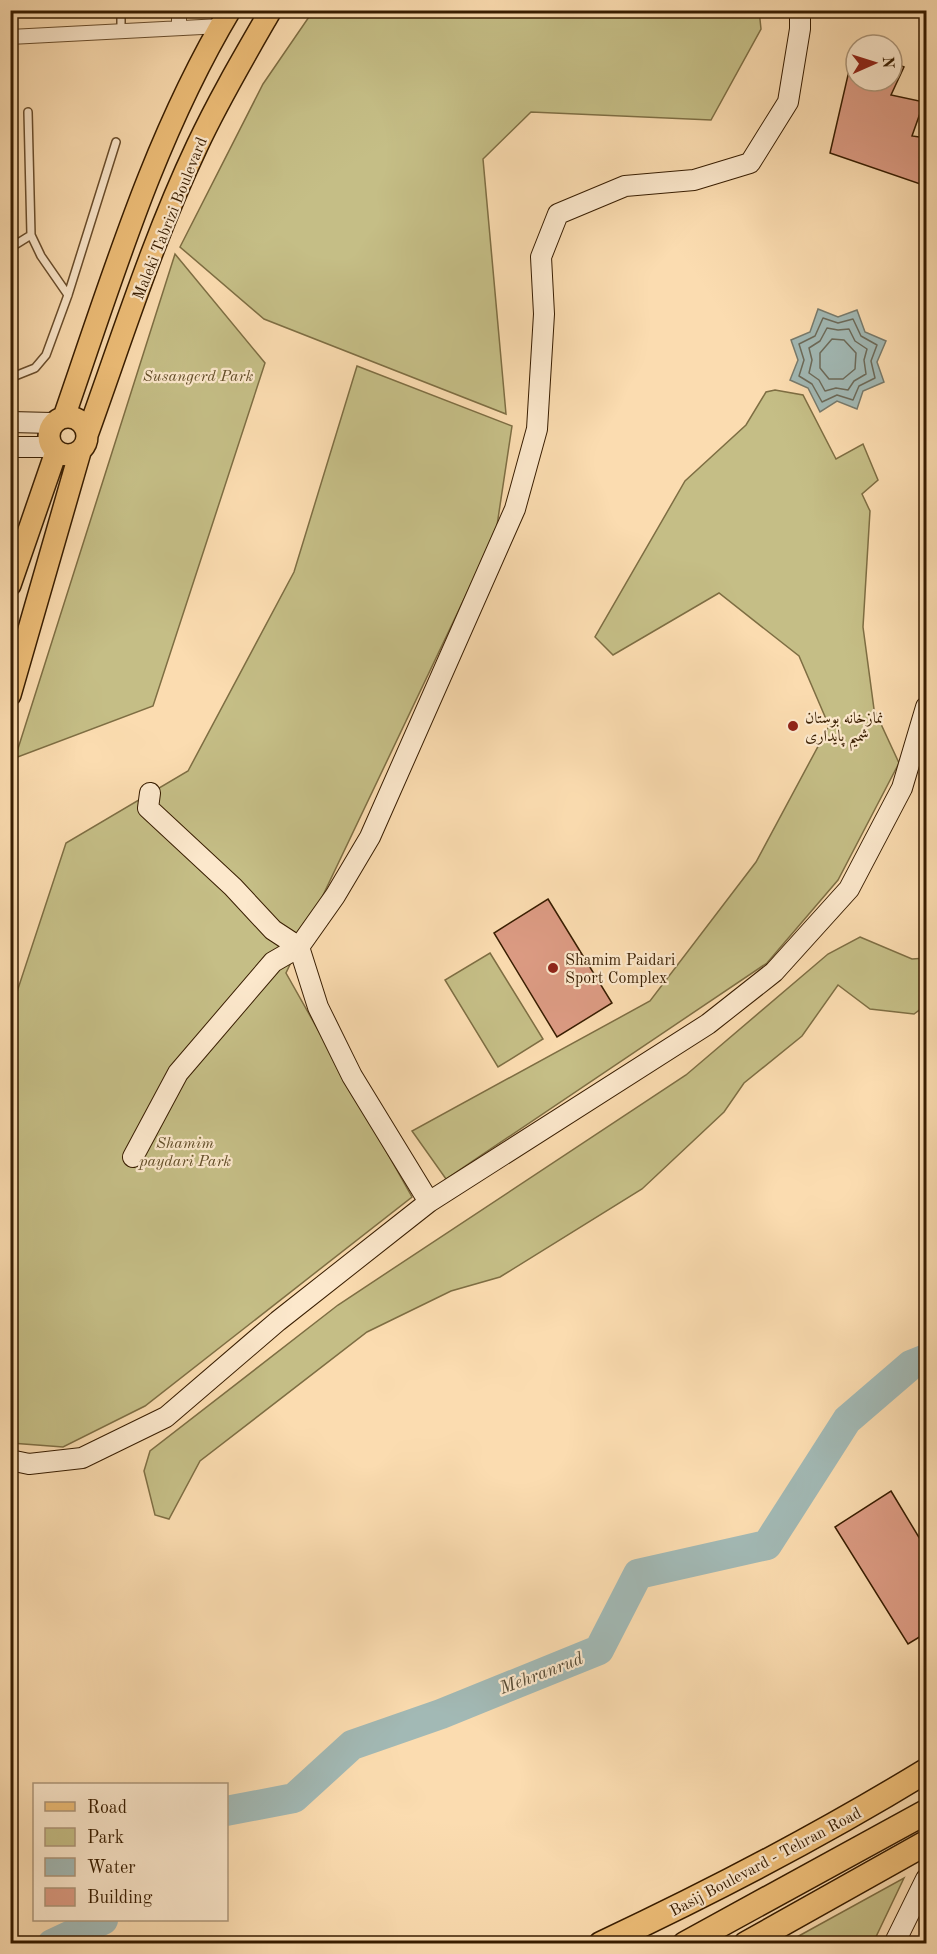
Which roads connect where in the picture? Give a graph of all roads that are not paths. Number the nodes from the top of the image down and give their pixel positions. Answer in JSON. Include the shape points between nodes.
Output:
{"nodes":[{"id":1,"x":121,"y":10,"type":"edge"},
{"id":2,"x":179,"y":10,"type":"edge"},
{"id":3,"x":272,"y":10,"type":"edge"},
{"id":4,"x":800,"y":10,"type":"edge"},
{"id":5,"x":226,"y":18,"type":"edge"},
{"id":6,"x":179,"y":28,"type":"junction"},
{"id":7,"x":121,"y":31,"type":"junction"},
{"id":8,"x":10,"y":37,"type":"edge"},
{"id":9,"x":28,"y":112,"type":"dead end"},
{"id":10,"x":116,"y":142,"type":"dead end"},
{"id":11,"x":31,"y":235,"type":"junction"},
{"id":12,"x":10,"y":248,"type":"edge"},
{"id":13,"x":68,"y":295,"type":"junction"},
{"id":14,"x":10,"y":378,"type":"edge"},
{"id":15,"x":58,"y":420,"type":"junction"},
{"id":16,"x":10,"y":422,"type":"edge"},
{"id":17,"x":83,"y":443,"type":"junction"},
{"id":18,"x":10,"y":447,"type":"edge"},
{"id":19,"x":53,"y":450,"type":"junction"},
{"id":20,"x":10,"y":585,"type":"edge"},
{"id":21,"x":10,"y":695,"type":"edge"},
{"id":22,"x":927,"y":707,"type":"edge"},
{"id":23,"x":150,"y":793,"type":"dead end"},
{"id":24,"x":299,"y":947,"type":"junction"},
{"id":25,"x":133,"y":1157,"type":"dead end"},
{"id":26,"x":429,"y":1202,"type":"junction"},
{"id":27,"x":10,"y":1460,"type":"edge"},
{"id":28,"x":927,"y":1771,"type":"edge"},
{"id":29,"x":927,"y":1812,"type":"edge"},
{"id":30,"x":927,"y":1843,"type":"edge"},
{"id":31,"x":927,"y":1879,"type":"edge"},
{"id":32,"x":601,"y":1944,"type":"edge"},
{"id":33,"x":685,"y":1944,"type":"edge"},
{"id":34,"x":746,"y":1944,"type":"edge"},
{"id":35,"x":894,"y":1944,"type":"edge"}],
"edges":[{"from":1,"to":7,"type":"lane"},
{"from":2,"to":6,"type":"street"},
{"from":3,"to":17,"type":"main road","name":"Maleki Tabrizi Boulevard","via":[[231,79],[188,166]]},
{"from":4,"to":24,"type":"street","via":[[788,102],[750,163],[694,180],[625,186],[558,214],[541,257],[544,314],[537,429],[515,509],[370,837]]},
{"from":5,"to":6,"type":"street"},
{"from":5,"to":15,"type":"main road","name":"Maleki Tabrizi Boulevard","via":[[173,117],[151,168]]},
{"from":6,"to":7,"type":"street"},
{"from":7,"to":8,"type":"street"},
{"from":9,"to":11,"type":"lane"},
{"from":10,"to":13,"type":"lane"},
{"from":11,"to":12,"type":"lane"},
{"from":11,"to":13,"type":"lane"},
{"from":13,"to":14,"type":"lane","via":[[42,362]]},
{"from":15,"to":16,"type":"street"},
{"from":15,"to":17,"type":"main road","via":[[70,417],[82,423]]},
{"from":15,"to":19,"type":"main road","via":[[48,435]]},
{"from":17,"to":19,"type":"main road","via":[[68,456]]},
{"from":17,"to":21,"type":"main road","name":"Maleki Tabrizi Boulevard"},
{"from":18,"to":19,"type":"street"},
{"from":19,"to":20,"type":"main road"},
{"from":22,"to":26,"type":"street","via":[[902,788],[849,889],[774,972],[708,1024]]},
{"from":23,"to":24,"type":"street","via":[[148,808],[273,930]]},
{"from":24,"to":25,"type":"street","via":[[273,962],[178,1072]]},
{"from":24,"to":26,"type":"street","via":[[318,1007],[352,1076]]},
{"from":26,"to":27,"type":"street","via":[[278,1321],[166,1417],[82,1458],[29,1464]]},
{"from":28,"to":32,"type":"highway","name":"Basij Boulevard - Tehran Road","via":[[689,1902]]},
{"from":29,"to":33,"type":"highway","name":"Basij Boulevard - Tehran Road"},
{"from":30,"to":34,"type":"highway"},
{"from":31,"to":35,"type":"street"}]}
